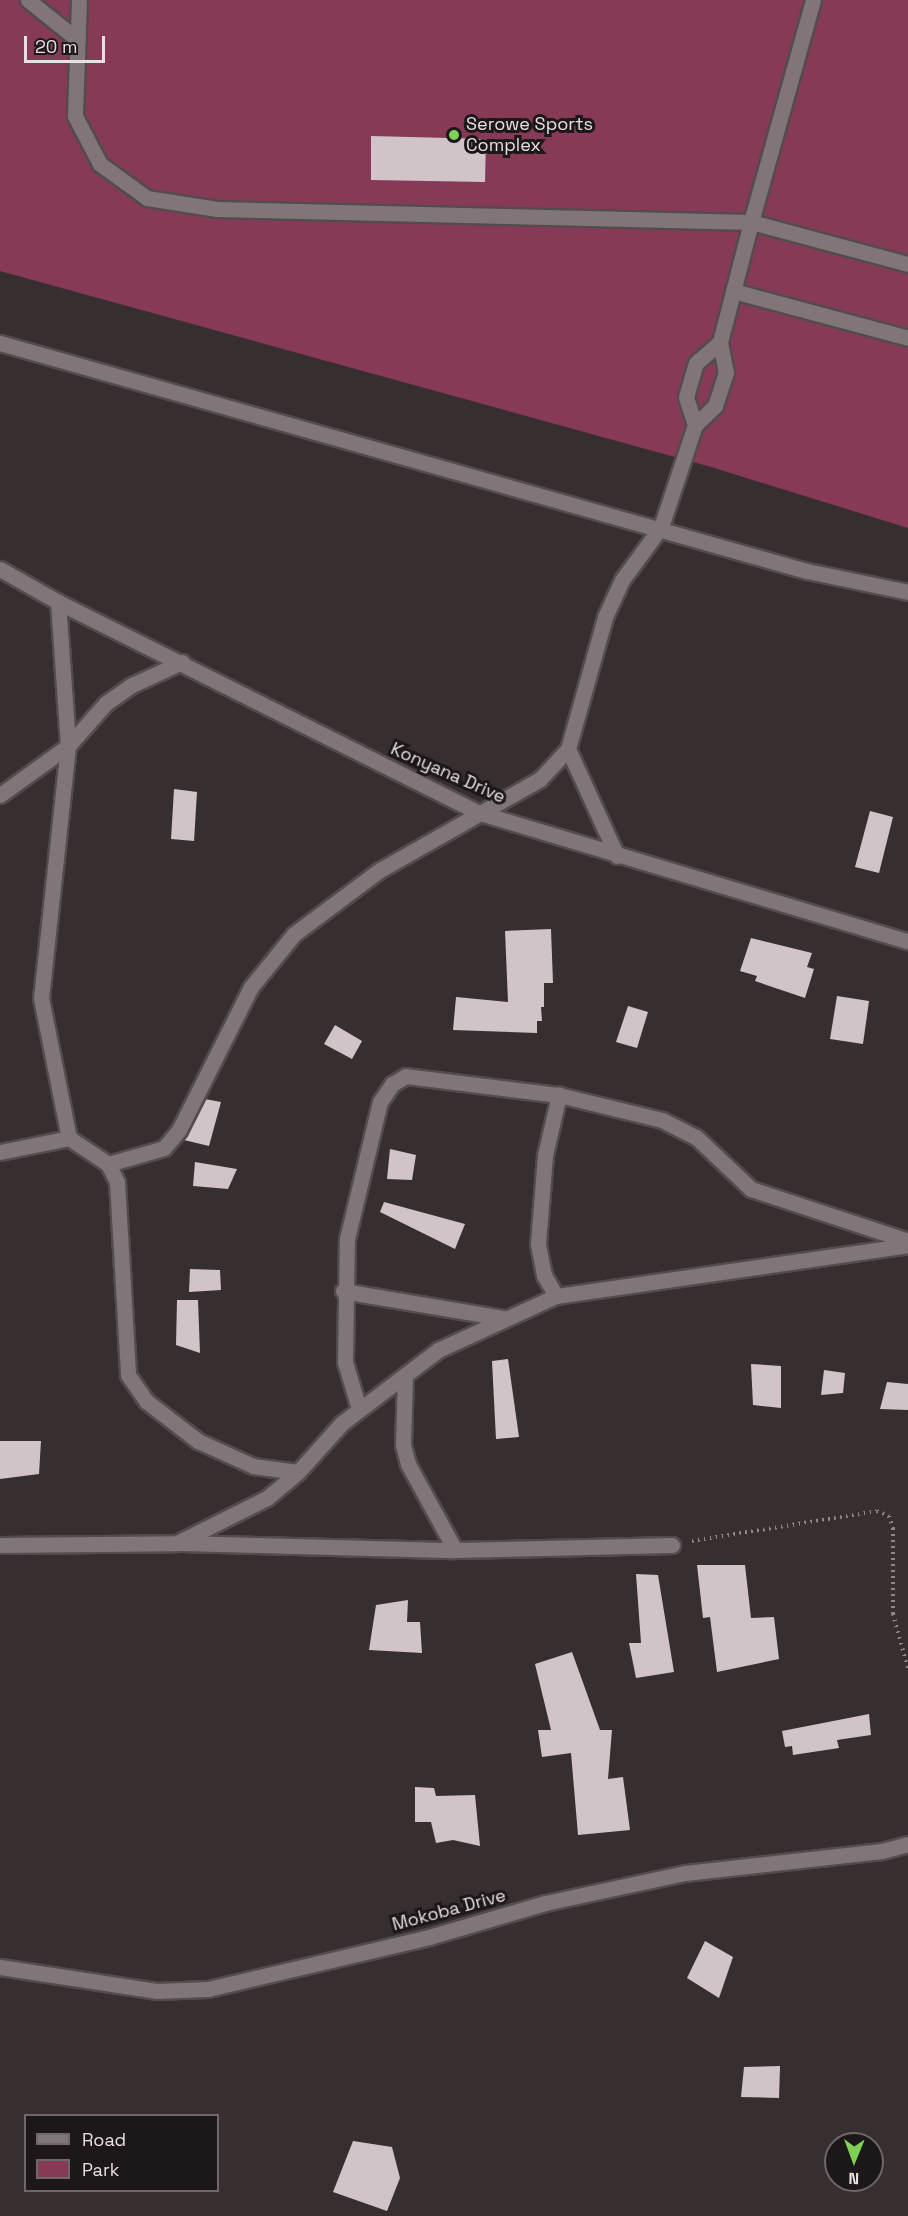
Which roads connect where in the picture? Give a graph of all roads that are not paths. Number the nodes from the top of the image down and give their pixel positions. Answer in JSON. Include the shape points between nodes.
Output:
{"nodes":[{"id":1,"x":28,"y":0,"type":"edge"},
{"id":2,"x":79,"y":0,"type":"edge"},
{"id":3,"x":813,"y":0,"type":"edge"},
{"id":4,"x":78,"y":40,"type":"junction"},
{"id":5,"x":751,"y":222,"type":"junction"},
{"id":6,"x":908,"y":264,"type":"edge"},
{"id":7,"x":733,"y":291,"type":"junction"},
{"id":8,"x":908,"y":339,"type":"edge"},
{"id":9,"x":720,"y":342,"type":"junction"},
{"id":10,"x":0,"y":343,"type":"edge"},
{"id":11,"x":695,"y":425,"type":"junction"},
{"id":12,"x":661,"y":527,"type":"junction"},
{"id":13,"x":0,"y":569,"type":"edge"},
{"id":14,"x":908,"y":592,"type":"edge"},
{"id":15,"x":58,"y":602,"type":"junction"},
{"id":16,"x":183,"y":662,"type":"junction"},
{"id":17,"x":68,"y":746,"type":"junction"},
{"id":18,"x":568,"y":749,"type":"junction"},
{"id":19,"x":0,"y":795,"type":"edge"},
{"id":20,"x":480,"y":813,"type":"junction"},
{"id":21,"x":617,"y":856,"type":"junction"},
{"id":22,"x":908,"y":941,"type":"edge"},
{"id":23,"x":559,"y":1095,"type":"junction"},
{"id":24,"x":69,"y":1138,"type":"junction"},
{"id":25,"x":0,"y":1152,"type":"edge"},
{"id":26,"x":108,"y":1164,"type":"junction"},
{"id":27,"x":908,"y":1241,"type":"edge"},
{"id":28,"x":908,"y":1245,"type":"edge"},
{"id":29,"x":343,"y":1291,"type":"junction"},
{"id":30,"x":556,"y":1296,"type":"junction"},
{"id":31,"x":503,"y":1318,"type":"junction"},
{"id":32,"x":405,"y":1375,"type":"junction"},
{"id":33,"x":359,"y":1409,"type":"junction"},
{"id":34,"x":298,"y":1472,"type":"junction"},
{"id":35,"x":177,"y":1543,"type":"junction"},
{"id":36,"x":0,"y":1545,"type":"edge"},
{"id":37,"x":672,"y":1545,"type":"road end"},
{"id":38,"x":455,"y":1550,"type":"junction"},
{"id":39,"x":908,"y":1844,"type":"edge"},
{"id":40,"x":0,"y":1967,"type":"edge"}],
"edges":[{"from":1,"to":4,"type":"street"},
{"from":2,"to":4,"type":"street"},
{"from":3,"to":5,"type":"street"},
{"from":4,"to":5,"type":"street","via":[[75,116],[100,164],[147,198],[217,209]]},
{"from":5,"to":6,"type":"street"},
{"from":5,"to":7,"type":"street"},
{"from":7,"to":8,"type":"street"},
{"from":7,"to":9,"type":"street"},
{"from":9,"to":11,"type":"street","via":[[726,373],[715,406]]},
{"from":9,"to":11,"type":"street","via":[[696,363],[686,397]]},
{"from":10,"to":12,"type":"street"},
{"from":11,"to":12,"type":"street"},
{"from":12,"to":14,"type":"street","via":[[807,571]]},
{"from":12,"to":18,"type":"street","via":[[622,580],[606,617]]},
{"from":13,"to":15,"type":"street","name":"Konyana Drive"},
{"from":15,"to":16,"type":"street","name":"Konyana Drive"},
{"from":15,"to":17,"type":"street"},
{"from":16,"to":17,"type":"street","via":[[132,685],[106,703]]},
{"from":16,"to":20,"type":"street","name":"Konyana Drive"},
{"from":17,"to":19,"type":"street"},
{"from":17,"to":24,"type":"street","via":[[41,998]]},
{"from":18,"to":20,"type":"street","via":[[540,779]]},
{"from":18,"to":21,"type":"street"},
{"from":20,"to":21,"type":"street","name":"Konyana Drive"},
{"from":20,"to":26,"type":"street","via":[[380,870],[294,934],[251,987],[179,1130],[164,1148]]},
{"from":21,"to":22,"type":"street","name":"Konyana Drive"},
{"from":23,"to":27,"type":"street","via":[[662,1120],[696,1137],[752,1189]]},
{"from":23,"to":29,"type":"street","via":[[406,1076],[392,1084],[380,1102],[347,1239]]},
{"from":23,"to":30,"type":"street","via":[[545,1155],[538,1244],[544,1275]]},
{"from":24,"to":25,"type":"street"},
{"from":24,"to":26,"type":"street"},
{"from":26,"to":34,"type":"street","via":[[119,1196],[128,1376],[146,1401],[198,1441],[253,1466]]},
{"from":28,"to":30,"type":"street"},
{"from":29,"to":31,"type":"street"},
{"from":29,"to":33,"type":"street","via":[[345,1362]]},
{"from":30,"to":31,"type":"street"},
{"from":31,"to":32,"type":"street","via":[[438,1350]]},
{"from":32,"to":33,"type":"street"},
{"from":32,"to":38,"type":"street","via":[[403,1445],[408,1464]]},
{"from":33,"to":34,"type":"street"},
{"from":34,"to":35,"type":"street","via":[[250,1509]]},
{"from":35,"to":36,"type":"street"},
{"from":35,"to":38,"type":"street"},
{"from":37,"to":38,"type":"street"},
{"from":39,"to":40,"type":"street","name":"Mokoba Drive","via":[[882,1851],[685,1873],[545,1903],[429,1937],[208,1989],[156,1991]]}]}
